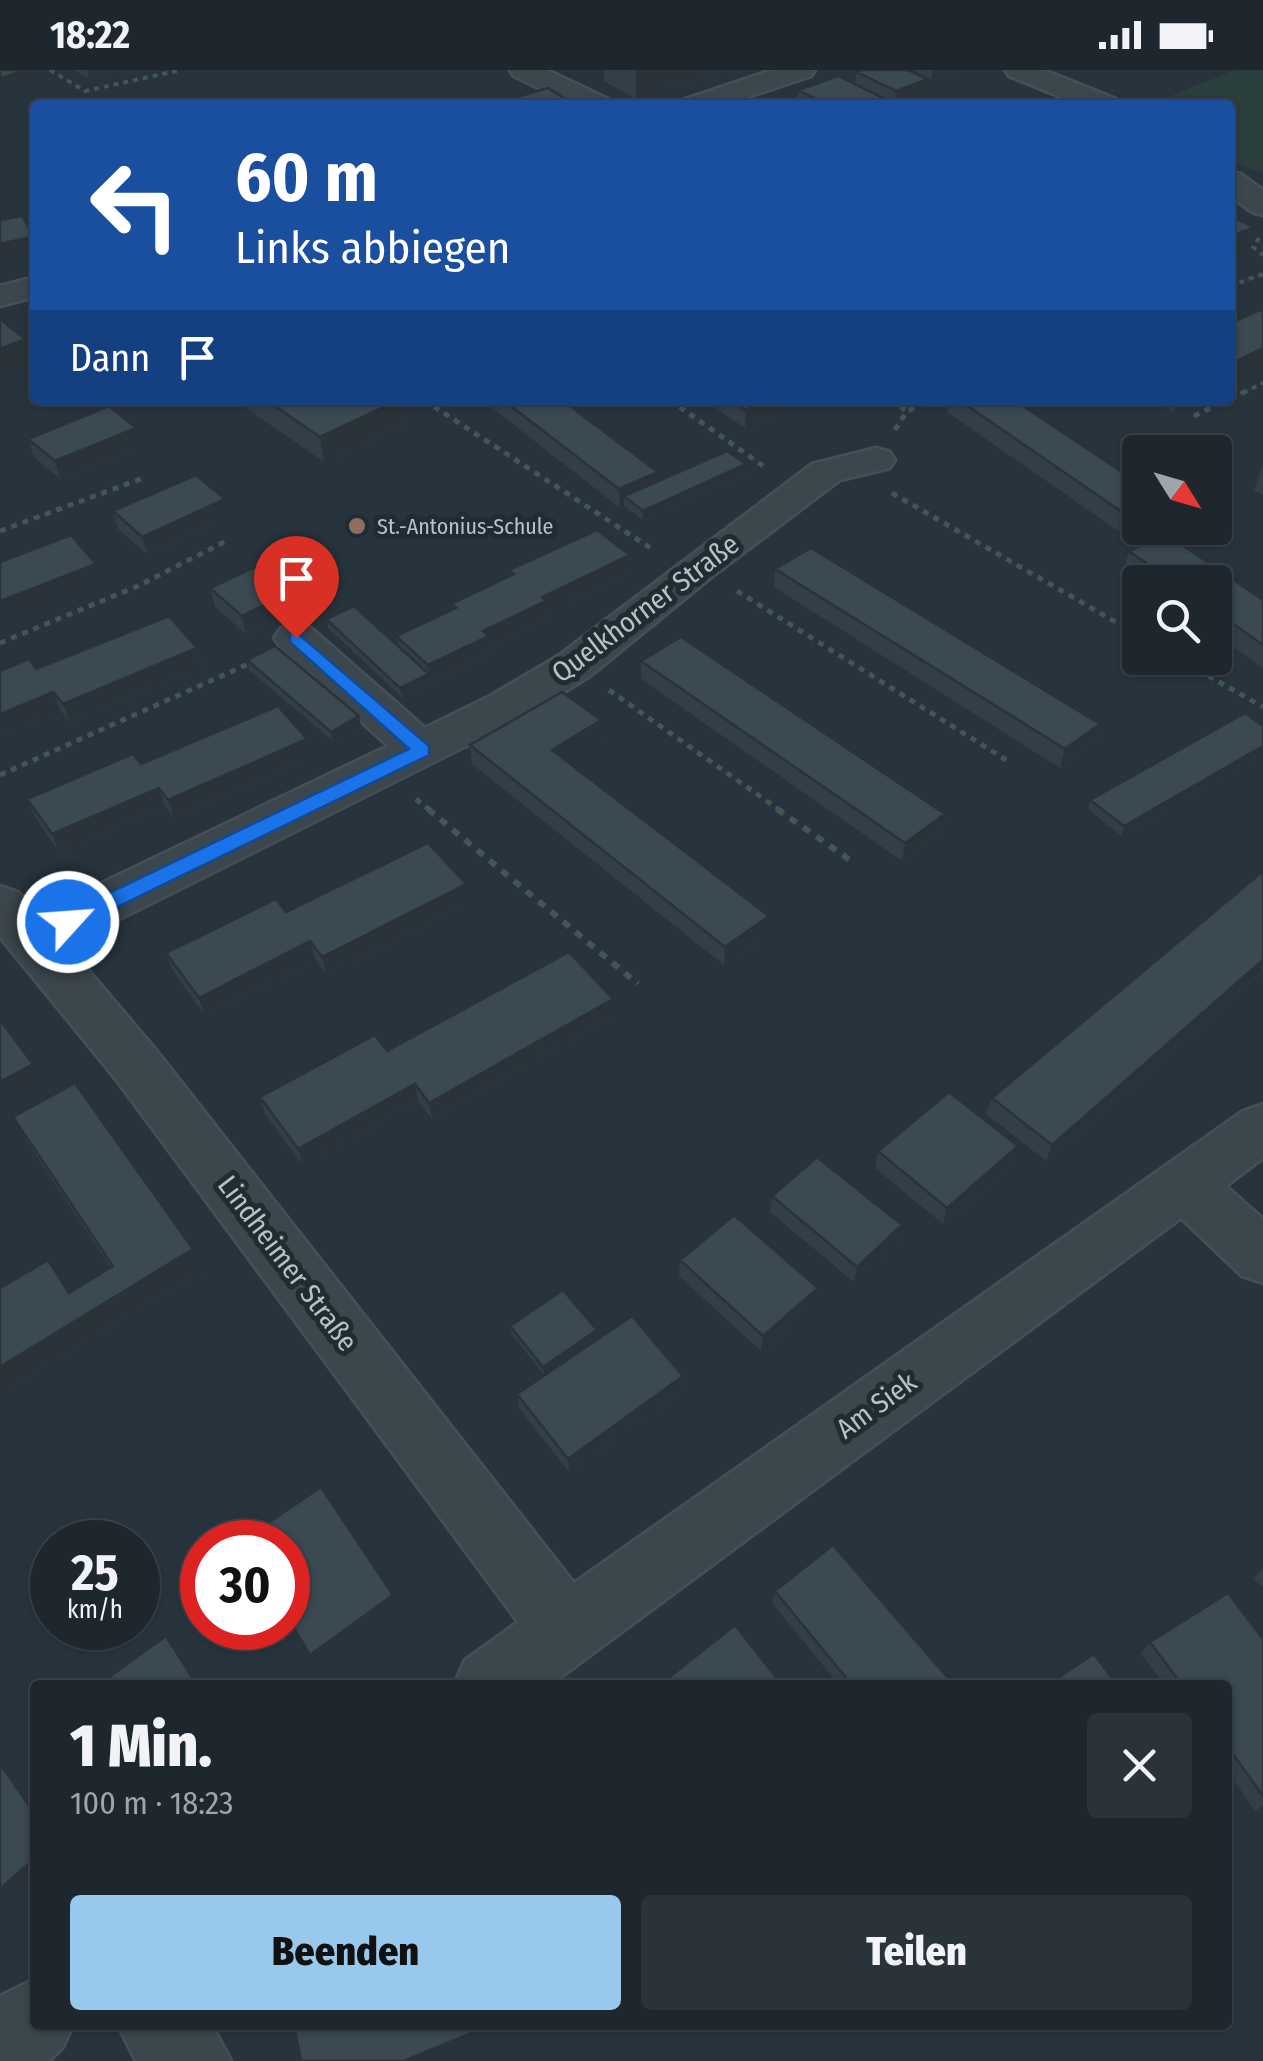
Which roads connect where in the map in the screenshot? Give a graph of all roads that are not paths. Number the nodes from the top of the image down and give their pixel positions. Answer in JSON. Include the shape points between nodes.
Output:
{"nodes":[{"id":1,"x":524,"y":70,"type":"edge"},
{"id":2,"x":801,"y":70,"type":"edge"},
{"id":3,"x":1020,"y":70,"type":"edge"},
{"id":4,"x":587,"y":100,"type":"edge"},
{"id":5,"x":710,"y":100,"type":"edge"},
{"id":6,"x":1094,"y":100,"type":"edge"},
{"id":7,"x":1235,"y":185,"type":"edge"},
{"id":8,"x":1263,"y":205,"type":"edge"},
{"id":9,"x":30,"y":288,"type":"edge"},
{"id":10,"x":0,"y":296,"type":"edge"},
{"id":11,"x":876,"y":460,"type":"road end"},
{"id":12,"x":296,"y":638,"type":"road end"},
{"id":13,"x":405,"y":760,"type":"junction"},
{"id":14,"x":16,"y":922,"type":"edge"},
{"id":15,"x":1263,"y":1127,"type":"edge"},
{"id":16,"x":1184,"y":1184,"type":"junction"},
{"id":17,"x":1263,"y":1257,"type":"edge"},
{"id":18,"x":566,"y":1629,"type":"junction"},
{"id":19,"x":497,"y":1680,"type":"edge"},
{"id":20,"x":30,"y":2023,"type":"edge"},
{"id":21,"x":162,"y":2030,"type":"edge"},
{"id":22,"x":0,"y":2050,"type":"edge"},
{"id":23,"x":190,"y":2061,"type":"edge"}],
"edges":[{"from":1,"to":4,"type":"street"},
{"from":2,"to":5,"type":"street"},
{"from":3,"to":6,"type":"street"},
{"from":7,"to":8,"type":"street"},
{"from":9,"to":10,"type":"street"},
{"from":11,"to":13,"type":"street","name":"Quelkhorner Straße","via":[[826,472],[574,666]]},
{"from":12,"to":13,"type":"street"},
{"from":13,"to":14,"type":"street","name":"Quelkhorner Straße"},
{"from":14,"to":18,"type":"street","name":"Lindheimer Straße","via":[[149,1082]]},
{"from":15,"to":16,"type":"street","name":"Am Siek"},
{"from":16,"to":17,"type":"street"},
{"from":16,"to":18,"type":"street","name":"Am Siek"},
{"from":18,"to":19,"type":"street","name":"Am Siek"},
{"from":20,"to":22,"type":"street"},
{"from":21,"to":23,"type":"street"}]}
